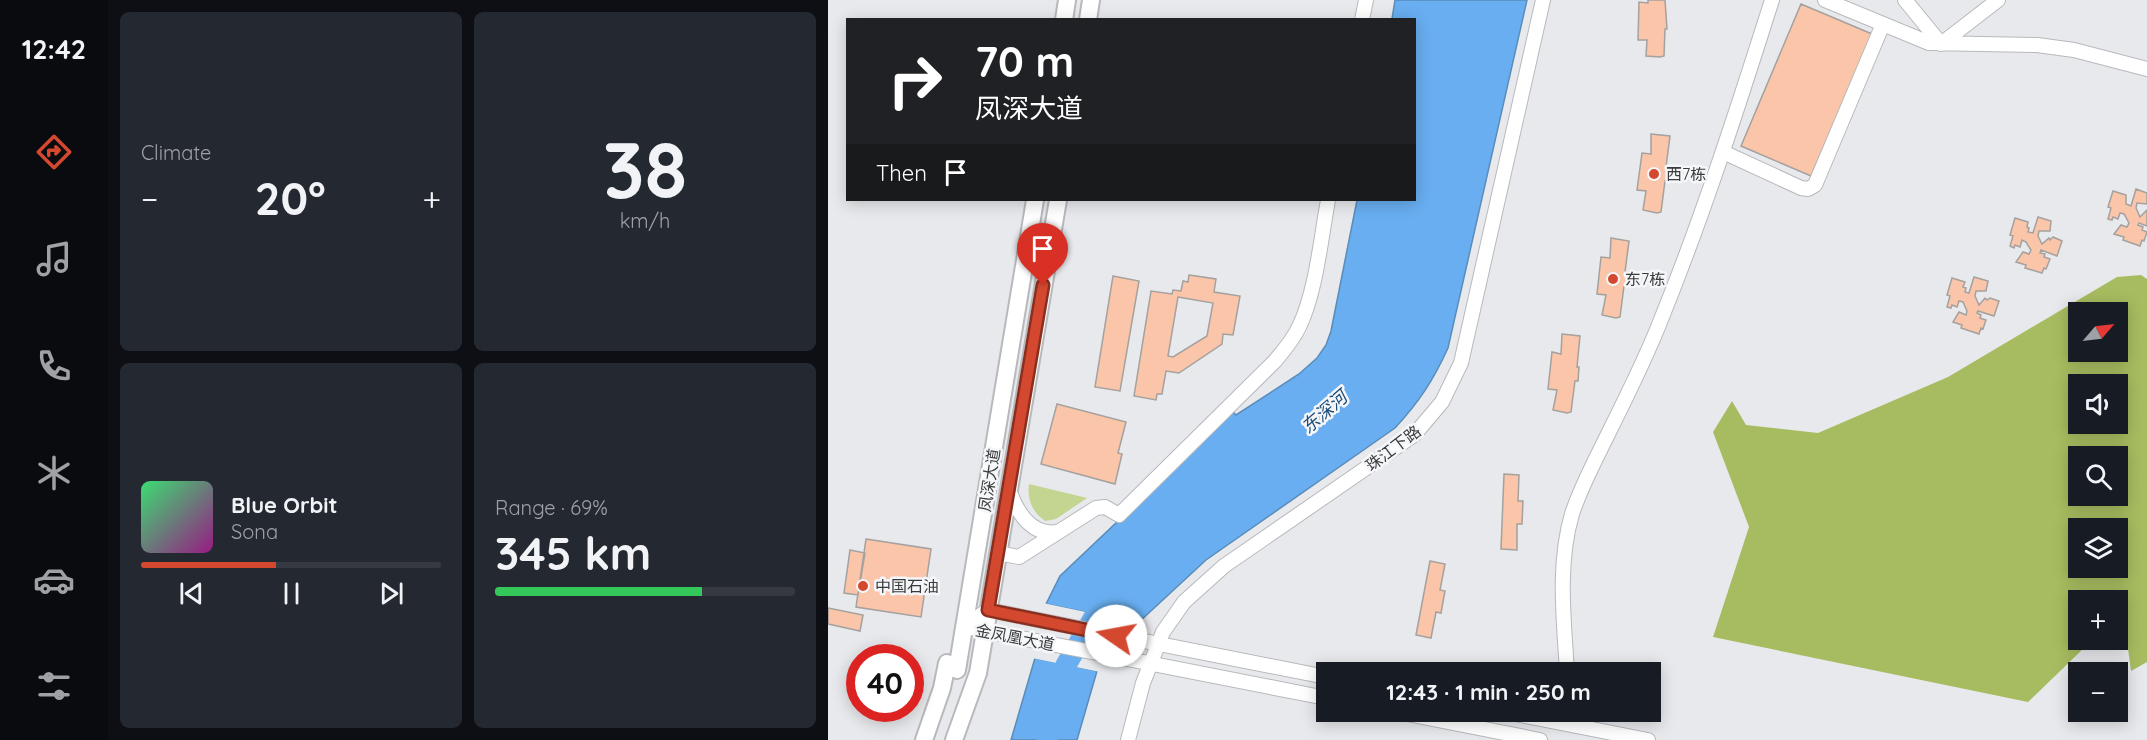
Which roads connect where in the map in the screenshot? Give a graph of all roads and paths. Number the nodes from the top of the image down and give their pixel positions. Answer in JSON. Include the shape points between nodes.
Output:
{"nodes":[{"id":1,"x":1067,"y":0,"type":"edge"},
{"id":2,"x":1091,"y":0,"type":"edge"},
{"id":3,"x":1366,"y":0,"type":"edge"},
{"id":4,"x":1543,"y":0,"type":"edge"},
{"id":5,"x":1772,"y":0,"type":"edge"},
{"id":6,"x":1825,"y":0,"type":"edge"},
{"id":7,"x":1905,"y":0,"type":"edge"},
{"id":8,"x":1998,"y":0,"type":"edge"},
{"id":9,"x":1064,"y":18,"type":"edge"},
{"id":10,"x":1088,"y":18,"type":"edge"},
{"id":11,"x":1362,"y":18,"type":"edge"},
{"id":12,"x":1883,"y":24,"type":"junction"},
{"id":13,"x":1941,"y":44,"type":"junction"},
{"id":14,"x":2147,"y":69,"type":"edge"},
{"id":15,"x":1723,"y":152,"type":"junction"},
{"id":16,"x":1035,"y":201,"type":"edge"},
{"id":17,"x":1058,"y":201,"type":"edge"},
{"id":18,"x":1328,"y":201,"type":"edge"},
{"id":19,"x":1009,"y":489,"type":"junction"},
{"id":20,"x":1059,"y":531,"type":"junction"},
{"id":21,"x":998,"y":553,"type":"junction"},
{"id":22,"x":988,"y":610,"type":"junction"},
{"id":23,"x":964,"y":627,"type":"junction"},
{"id":24,"x":985,"y":631,"type":"junction"},
{"id":25,"x":1158,"y":644,"type":"junction"},
{"id":26,"x":1566,"y":662,"type":"edge"},
{"id":27,"x":1150,"y":663,"type":"junction"},
{"id":28,"x":1316,"y":675,"type":"edge"},
{"id":29,"x":1316,"y":696,"type":"edge"},
{"id":30,"x":1448,"y":722,"type":"edge"},
{"id":31,"x":1556,"y":722,"type":"edge"},
{"id":32,"x":924,"y":740,"type":"edge"},
{"id":33,"x":954,"y":740,"type":"edge"},
{"id":34,"x":1128,"y":740,"type":"edge"},
{"id":35,"x":1540,"y":740,"type":"edge"},
{"id":36,"x":1648,"y":740,"type":"edge"}],
"edges":[{"from":1,"to":9,"type":"main road"},
{"from":2,"to":10,"type":"main road"},
{"from":3,"to":11,"type":"street"},
{"from":4,"to":25,"type":"street","name":"珠江下路","via":[[1461,363],[1442,402],[1414,435],[1224,566],[1184,602]]},
{"from":5,"to":15,"type":"street"},
{"from":6,"to":12,"type":"street"},
{"from":7,"to":13,"type":"street"},
{"from":8,"to":13,"type":"street"},
{"from":12,"to":13,"type":"street","via":[[1929,44]]},
{"from":12,"to":15,"type":"street","via":[[1815,185],[1801,188]]},
{"from":13,"to":14,"type":"street","via":[[2037,45],[2074,50]]},
{"from":15,"to":26,"type":"street","via":[[1662,317],[1572,515],[1564,553],[1562,594]]},
{"from":16,"to":23,"type":"main road","name":"凤深大道"},
{"from":17,"to":19,"type":"main road","name":"凤深大道"},
{"from":18,"to":20,"type":"street","via":[[1307,306],[1290,344],[1119,515],[1098,507]]},
{"from":19,"to":20,"type":"street","via":[[1020,513],[1032,527],[1049,533]]},
{"from":19,"to":21,"type":"main road","name":"凤深大道"},
{"from":20,"to":21,"type":"street","via":[[1019,557]]},
{"from":21,"to":22,"type":"main road","name":"凤深大道"},
{"from":22,"to":23,"type":"street","name":"金凤凰大道"},
{"from":22,"to":24,"type":"main road","name":"凤深大道"},
{"from":22,"to":25,"type":"street","name":"金凤凰大道"},
{"from":23,"to":24,"type":"street","name":"金凤凰大道"},
{"from":23,"to":32,"type":"main road","name":"凤深大道","via":[[957,670],[947,663]]},
{"from":24,"to":27,"type":"street","name":"金凤凰大道"},
{"from":24,"to":33,"type":"main road","name":"凤深大道","via":[[978,673]]},
{"from":25,"to":27,"type":"street","name":"珠江下路"},
{"from":25,"to":28,"type":"street","name":"金凤凰大道"},
{"from":27,"to":29,"type":"street","name":"金凤凰大道"},
{"from":27,"to":34,"type":"street","name":"珠江下路"},
{"from":30,"to":35,"type":"street"},
{"from":31,"to":36,"type":"street"}]}
